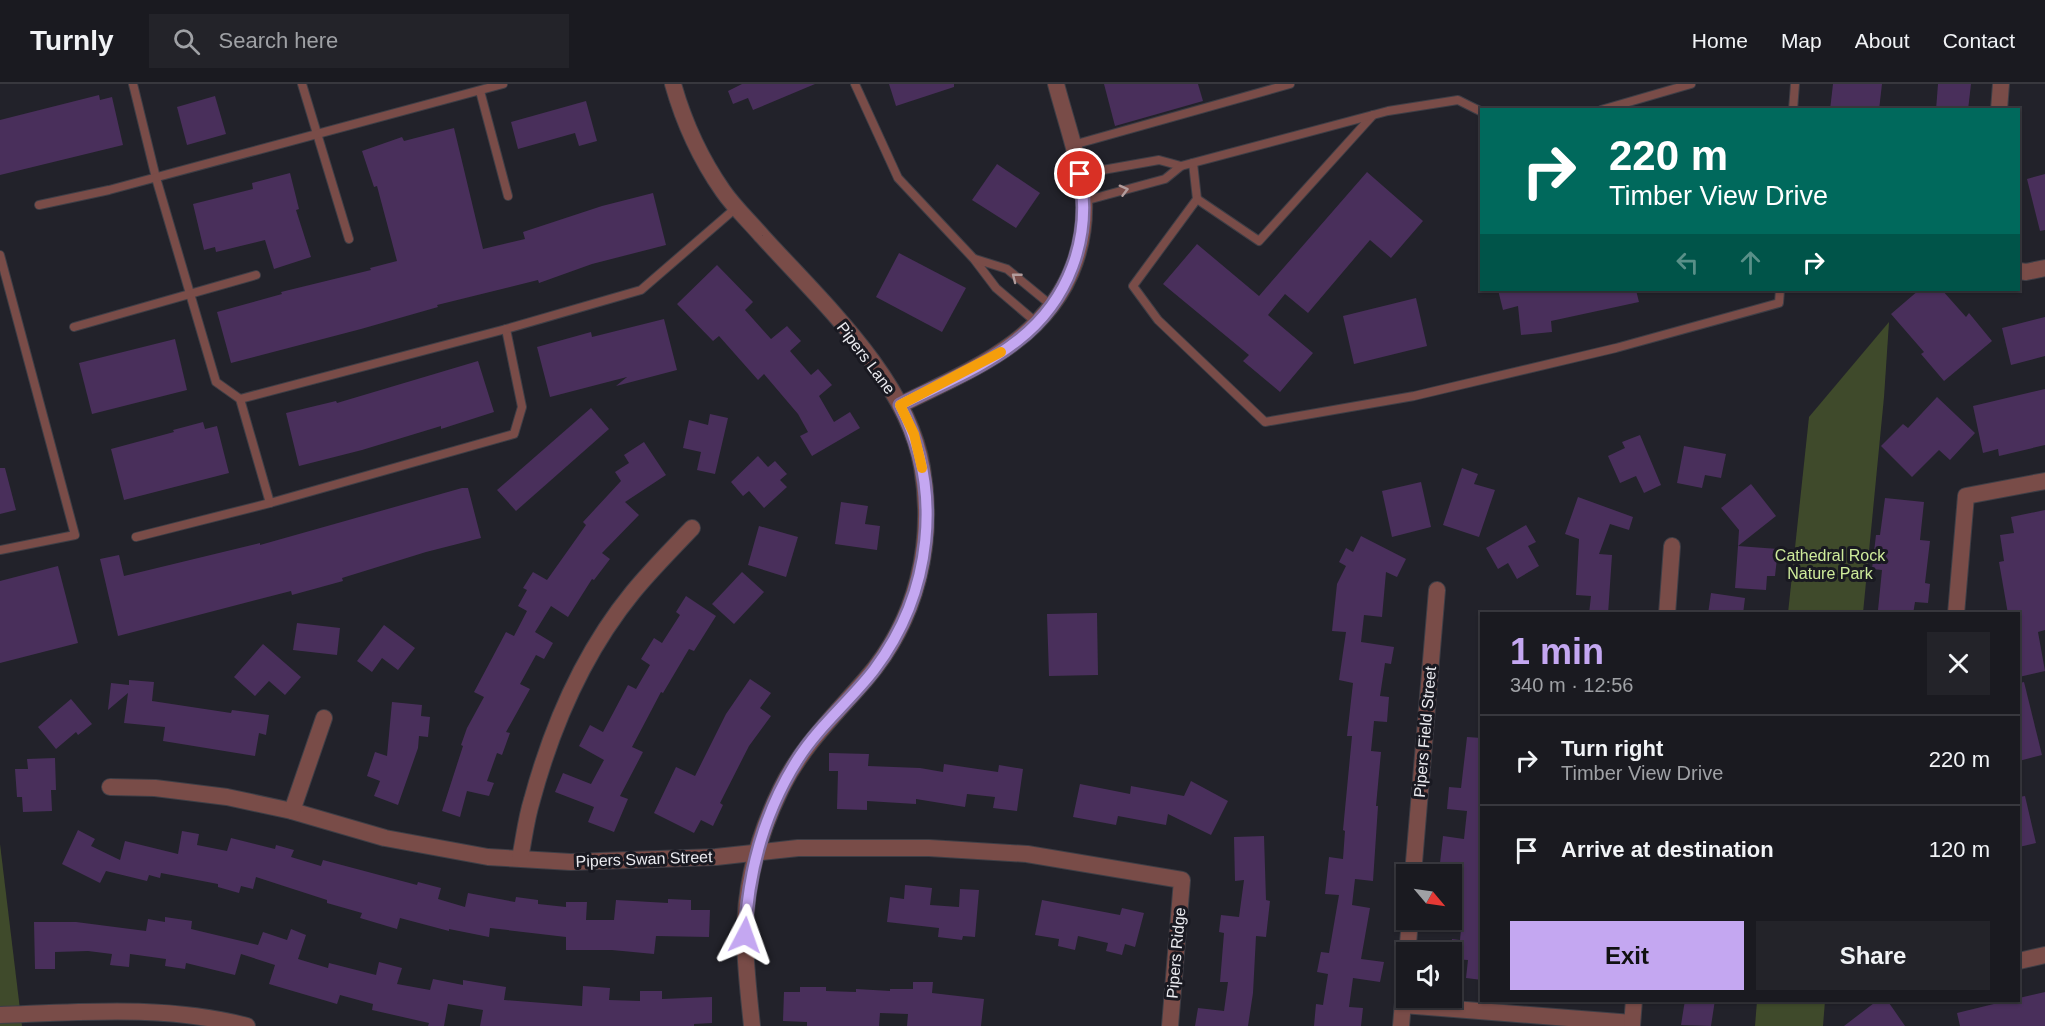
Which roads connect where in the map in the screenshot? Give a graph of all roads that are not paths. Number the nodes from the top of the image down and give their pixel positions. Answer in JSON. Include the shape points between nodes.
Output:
{"nodes":[{"id":1,"x":133,"y":84,"type":"edge"},
{"id":2,"x":302,"y":84,"type":"edge"},
{"id":3,"x":503,"y":84,"type":"edge"},
{"id":4,"x":674,"y":84,"type":"edge"},
{"id":5,"x":855,"y":84,"type":"edge"},
{"id":6,"x":1056,"y":84,"type":"edge"},
{"id":7,"x":1290,"y":84,"type":"edge"},
{"id":8,"x":1691,"y":84,"type":"edge"},
{"id":9,"x":1795,"y":84,"type":"edge"},
{"id":10,"x":2001,"y":84,"type":"edge"},
{"id":11,"x":480,"y":91,"type":"junction"},
{"id":12,"x":1608,"y":108,"type":"edge"},
{"id":13,"x":1793,"y":108,"type":"edge"},
{"id":14,"x":1999,"y":108,"type":"edge"},
{"id":15,"x":1480,"y":111,"type":"edge"},
{"id":16,"x":1374,"y":115,"type":"junction"},
{"id":17,"x":316,"y":135,"type":"junction"},
{"id":18,"x":1073,"y":145,"type":"junction"},
{"id":19,"x":1193,"y":163,"type":"junction"},
{"id":20,"x":1181,"y":166,"type":"junction"},
{"id":21,"x":1080,"y":174,"type":"junction"},
{"id":22,"x":156,"y":178,"type":"junction"},
{"id":23,"x":508,"y":196,"type":"dead end"},
{"id":24,"x":1197,"y":199,"type":"junction"},
{"id":25,"x":1084,"y":201,"type":"junction"},
{"id":26,"x":39,"y":205,"type":"dead end"},
{"id":27,"x":736,"y":207,"type":"junction"},
{"id":28,"x":349,"y":239,"type":"dead end"},
{"id":29,"x":0,"y":255,"type":"edge"},
{"id":30,"x":974,"y":259,"type":"junction"},
{"id":31,"x":2045,"y":268,"type":"edge"},
{"id":32,"x":2020,"y":271,"type":"edge"},
{"id":33,"x":256,"y":275,"type":"dead end"},
{"id":34,"x":1780,"y":291,"type":"edge"},
{"id":35,"x":190,"y":294,"type":"junction"},
{"id":36,"x":1052,"y":306,"type":"junction"},
{"id":37,"x":1037,"y":323,"type":"junction"},
{"id":38,"x":74,"y":327,"type":"dead end"},
{"id":39,"x":506,"y":328,"type":"junction"},
{"id":40,"x":240,"y":399,"type":"junction"},
{"id":41,"x":900,"y":405,"type":"junction"},
{"id":42,"x":2045,"y":481,"type":"edge"},
{"id":43,"x":270,"y":503,"type":"junction"},
{"id":44,"x":692,"y":528,"type":"dead end"},
{"id":45,"x":136,"y":537,"type":"dead end"},
{"id":46,"x":1672,"y":546,"type":"dead end"},
{"id":47,"x":0,"y":550,"type":"edge"},
{"id":48,"x":1437,"y":590,"type":"dead end"},
{"id":49,"x":1666,"y":612,"type":"edge"},
{"id":50,"x":1956,"y":612,"type":"edge"},
{"id":51,"x":324,"y":718,"type":"dead end"},
{"id":52,"x":110,"y":787,"type":"dead end"},
{"id":53,"x":292,"y":811,"type":"junction"},
{"id":54,"x":757,"y":853,"type":"junction"},
{"id":55,"x":520,"y":858,"type":"junction"},
{"id":56,"x":1414,"y":864,"type":"edge"},
{"id":57,"x":1182,"y":879,"type":"joint"},
{"id":58,"x":2045,"y":955,"type":"edge"},
{"id":59,"x":2020,"y":961,"type":"edge"},
{"id":60,"x":1634,"y":1002,"type":"edge"},
{"id":61,"x":1402,"y":1008,"type":"edge"},
{"id":62,"x":1438,"y":1008,"type":"edge"},
{"id":63,"x":0,"y":1015,"type":"edge"},
{"id":64,"x":132,"y":1019,"type":"edge"},
{"id":65,"x":1632,"y":1024,"type":"edge"},
{"id":66,"x":247,"y":1026,"type":"edge"},
{"id":67,"x":752,"y":1026,"type":"edge"},
{"id":68,"x":1170,"y":1026,"type":"edge"},
{"id":69,"x":1401,"y":1026,"type":"edge"}],
"edges":[{"from":1,"to":22,"type":"lane"},
{"from":2,"to":17,"type":"lane"},
{"from":3,"to":11,"type":"lane"},
{"from":4,"to":27,"type":"street","name":"Pipers Lane","via":[[692,139],[724,194]]},
{"from":5,"to":30,"type":"lane","via":[[898,178]]},
{"from":6,"to":18,"type":"street"},
{"from":7,"to":18,"type":"lane"},
{"from":8,"to":12,"type":"lane"},
{"from":9,"to":13,"type":"lane"},
{"from":10,"to":14,"type":"street"},
{"from":11,"to":17,"type":"lane"},
{"from":11,"to":23,"type":"lane"},
{"from":15,"to":16,"type":"lane","via":[[1458,100]]},
{"from":16,"to":19,"type":"lane"},
{"from":16,"to":24,"type":"lane","via":[[1259,241]]},
{"from":17,"to":22,"type":"lane"},
{"from":17,"to":28,"type":"lane"},
{"from":18,"to":21,"type":"street"},
{"from":19,"to":20,"type":"lane"},
{"from":19,"to":24,"type":"lane"},
{"from":20,"to":21,"type":"lane","via":[[1158,160]]},
{"from":25,"to":20,"type":"lane","one_way":true,"via":[[1165,179]]},
{"from":21,"to":25,"type":"street"},
{"from":22,"to":26,"type":"lane"},
{"from":22,"to":35,"type":"lane"},
{"from":24,"to":34,"type":"lane","via":[[1133,286],[1158,320],[1265,422],[1414,396],[1616,348],[1779,303]]},
{"from":25,"to":36,"type":"street","via":[[1077,256]]},
{"from":27,"to":39,"type":"lane","via":[[641,290]]},
{"from":27,"to":41,"type":"street","name":"Pipers Lane","via":[[842,324],[882,374]]},
{"from":29,"to":47,"type":"lane","via":[[75,535]]},
{"from":36,"to":30,"type":"lane","one_way":true,"via":[[1007,269]]},
{"from":30,"to":37,"type":"lane","via":[[996,288]]},
{"from":31,"to":32,"type":"street"},
{"from":33,"to":35,"type":"lane"},
{"from":35,"to":38,"type":"lane"},
{"from":35,"to":40,"type":"lane","via":[[216,382]]},
{"from":36,"to":37,"type":"street"},
{"from":37,"to":41,"type":"street","via":[[992,358]]},
{"from":39,"to":40,"type":"lane"},
{"from":39,"to":43,"type":"lane","via":[[522,408],[514,434]]},
{"from":40,"to":43,"type":"lane"},
{"from":41,"to":54,"type":"street","name":"Pipers Lane","via":[[918,447],[926,495],[925,555],[916,591],[883,657],[793,767]]},
{"from":42,"to":50,"type":"street","via":[[1966,496]]},
{"from":43,"to":45,"type":"lane"},
{"from":44,"to":55,"type":"street","via":[[633,592],[599,640],[571,692],[544,757]]},
{"from":46,"to":49,"type":"street"},
{"from":48,"to":56,"type":"street","name":"Pipers Field Street"},
{"from":51,"to":53,"type":"street"},
{"from":52,"to":53,"type":"street","name":"Pipers Swan Street","via":[[227,797]]},
{"from":53,"to":55,"type":"street","name":"Pipers Swan Street","via":[[385,838],[488,857]]},
{"from":54,"to":55,"type":"street","name":"Pipers Swan Street","via":[[571,862]]},
{"from":54,"to":57,"type":"street","name":"Pipers Swan Street","via":[[798,848],[929,848],[1027,854]]},
{"from":54,"to":67,"type":"street","name":"Pipers Lane","via":[[745,935]]},
{"from":57,"to":68,"type":"street","name":"Pipers Ridge"},
{"from":58,"to":59,"type":"street"},
{"from":60,"to":65,"type":"street"},
{"from":61,"to":69,"type":"street"},
{"from":62,"to":65,"type":"street"},
{"from":63,"to":64,"type":"street"},
{"from":64,"to":66,"type":"street","via":[[183,1014]]}]}
